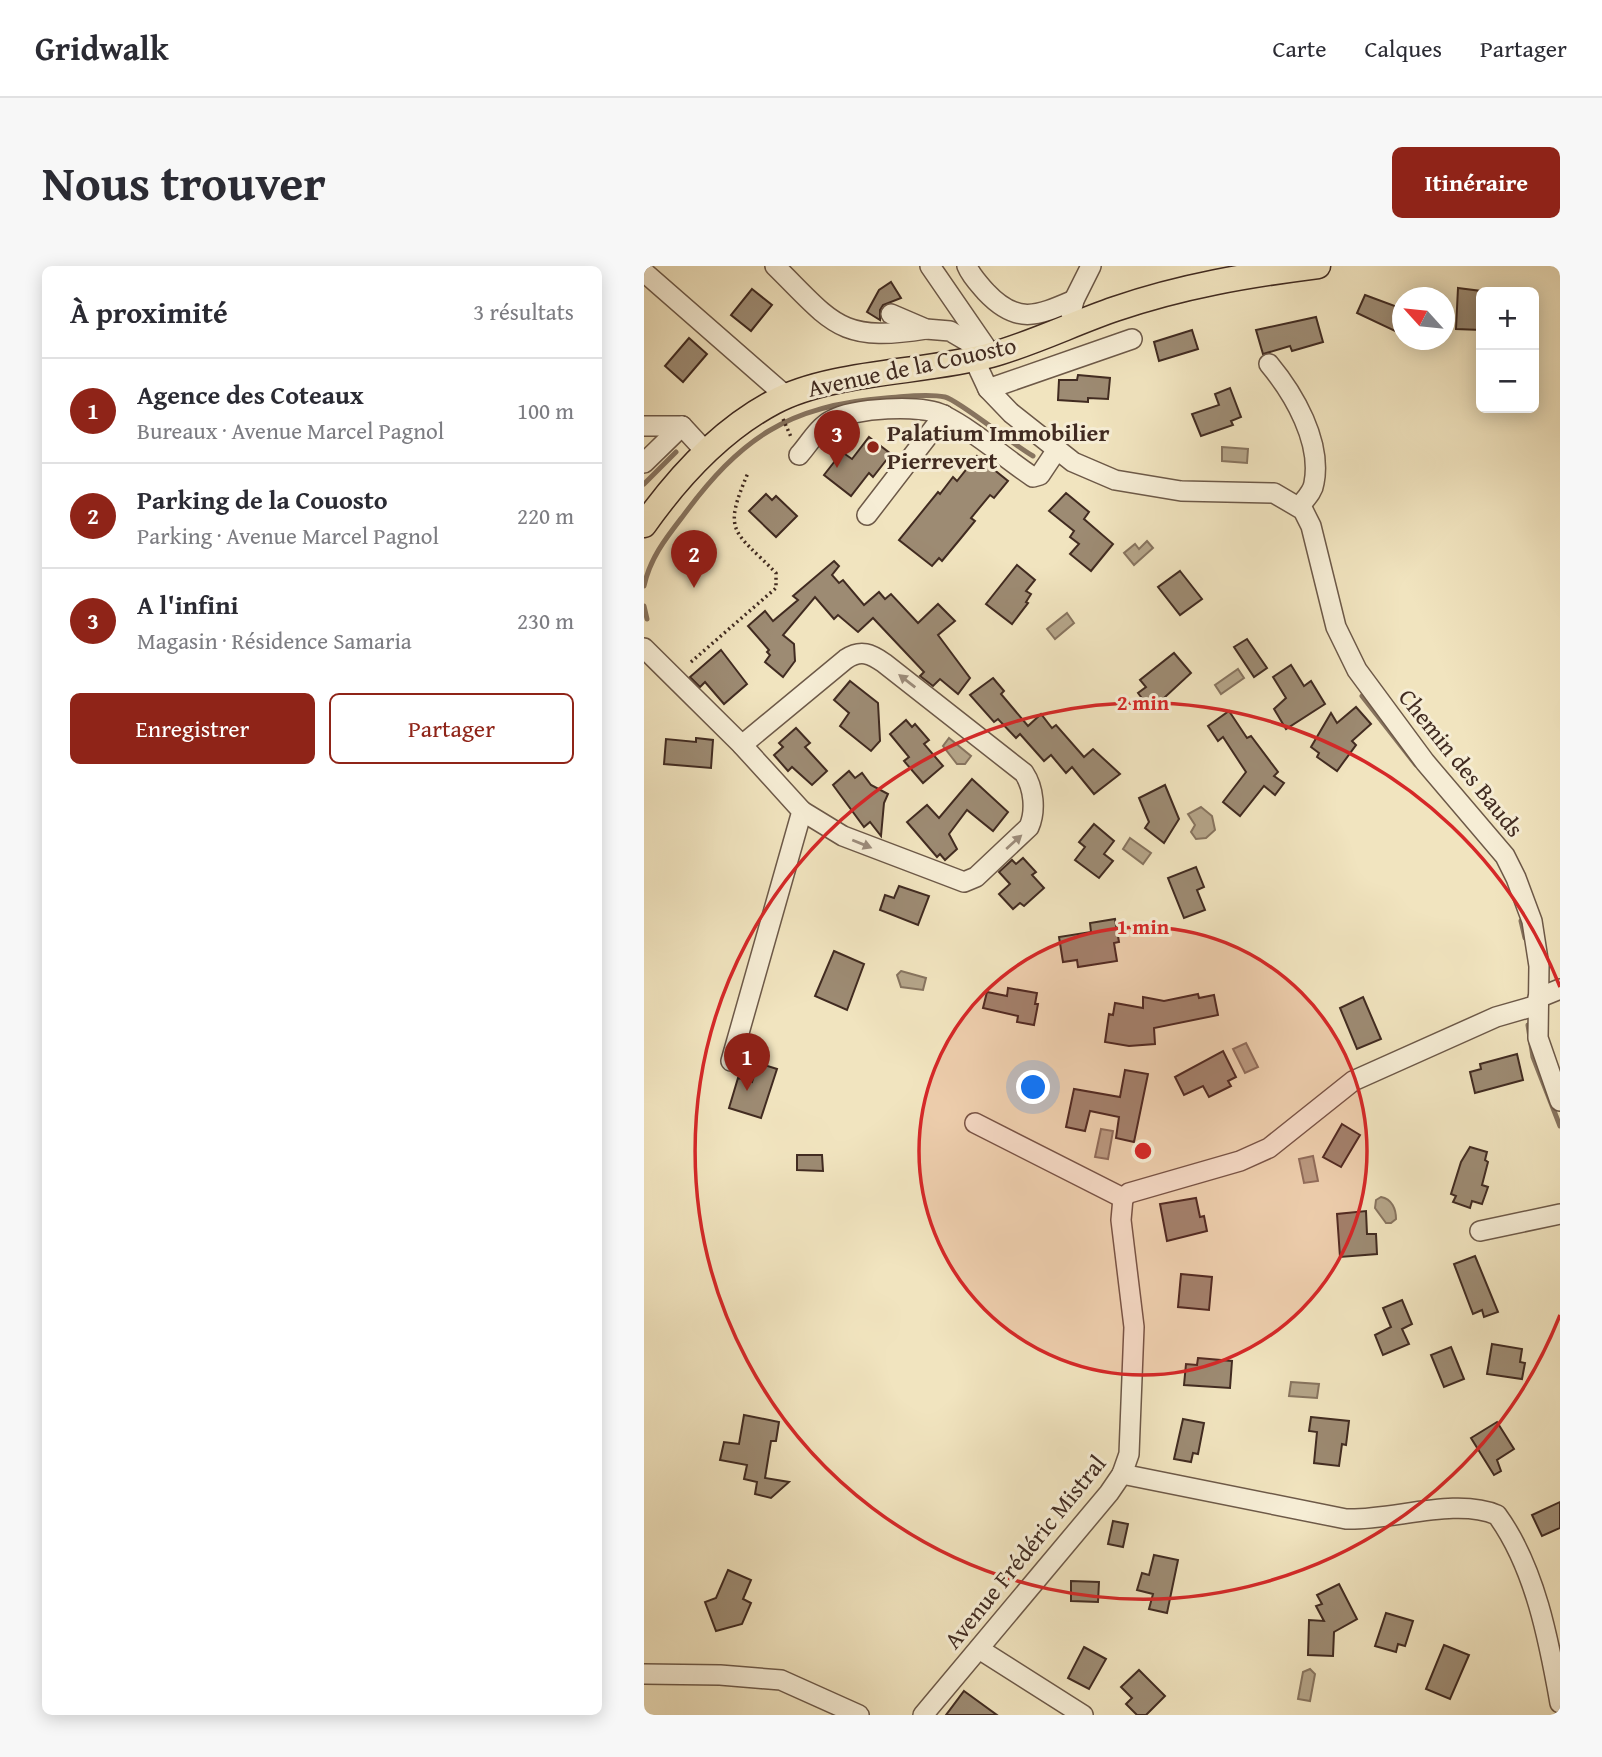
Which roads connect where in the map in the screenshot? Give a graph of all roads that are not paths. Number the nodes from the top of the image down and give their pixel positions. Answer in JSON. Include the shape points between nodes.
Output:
{"nodes":[{"id":1,"x":775,"y":266,"type":"edge"},
{"id":2,"x":930,"y":266,"type":"edge"},
{"id":3,"x":967,"y":266,"type":"edge"},
{"id":4,"x":1091,"y":266,"type":"edge"},
{"id":5,"x":1318,"y":266,"type":"edge"},
{"id":6,"x":644,"y":272,"type":"edge"},
{"id":7,"x":1074,"y":300,"type":"junction"},
{"id":8,"x":891,"y":314,"type":"dead end"},
{"id":9,"x":1066,"y":328,"type":"junction"},
{"id":10,"x":926,"y":329,"type":"junction"},
{"id":11,"x":1132,"y":339,"type":"dead end"},
{"id":12,"x":983,"y":357,"type":"junction"},
{"id":13,"x":1269,"y":364,"type":"dead end"},
{"id":14,"x":988,"y":389,"type":"junction"},
{"id":15,"x":786,"y":396,"type":"junction"},
{"id":16,"x":944,"y":415,"type":"junction"},
{"id":17,"x":644,"y":426,"type":"edge"},
{"id":18,"x":682,"y":426,"type":"junction"},
{"id":19,"x":1056,"y":451,"type":"junction"},
{"id":20,"x":706,"y":452,"type":"junction"},
{"id":21,"x":799,"y":455,"type":"dead end"},
{"id":22,"x":644,"y":463,"type":"edge"},
{"id":23,"x":1300,"y":506,"type":"junction"},
{"id":24,"x":653,"y":507,"type":"edge"},
{"id":25,"x":867,"y":515,"type":"dead end"},
{"id":26,"x":644,"y":526,"type":"edge"},
{"id":27,"x":644,"y":648,"type":"edge"},
{"id":28,"x":743,"y":745,"type":"junction"},
{"id":29,"x":802,"y":811,"type":"junction"},
{"id":30,"x":1560,"y":989,"type":"edge"},
{"id":31,"x":1538,"y":1002,"type":"junction"},
{"id":32,"x":731,"y":1061,"type":"dead end"},
{"id":33,"x":1560,"y":1101,"type":"edge"},
{"id":34,"x":975,"y":1123,"type":"dead end"},
{"id":35,"x":1123,"y":1198,"type":"junction"},
{"id":36,"x":1560,"y":1214,"type":"edge"},
{"id":37,"x":1480,"y":1231,"type":"dead end"},
{"id":38,"x":1122,"y":1474,"type":"junction"},
{"id":39,"x":979,"y":1649,"type":"junction"},
{"id":40,"x":644,"y":1674,"type":"edge"},
{"id":41,"x":1560,"y":1703,"type":"edge"},
{"id":42,"x":859,"y":1715,"type":"edge"},
{"id":43,"x":923,"y":1715,"type":"edge"},
{"id":44,"x":1083,"y":1715,"type":"edge"}],
"edges":[{"from":1,"to":10,"type":"street","via":[[842,327],[886,336]]},
{"from":2,"to":12,"type":"street"},
{"from":3,"to":7,"type":"street","via":[[985,292],[1010,312],[1023,316],[1042,313]]},
{"from":4,"to":7,"type":"street"},
{"from":5,"to":9,"type":"main road","name":"Avenue de la Couosto","via":[[1203,283]]},
{"from":6,"to":15,"type":"street"},
{"from":7,"to":9,"type":"street"},
{"from":8,"to":10,"type":"street"},
{"from":9,"to":12,"type":"main road","name":"Avenue de la Couosto"},
{"from":10,"to":12,"type":"street","via":[[950,331]]},
{"from":11,"to":14,"type":"street"},
{"from":12,"to":14,"type":"street"},
{"from":12,"to":15,"type":"main road","name":"Avenue de la Couosto"},
{"from":13,"to":23,"type":"street","via":[[1294,394],[1308,433],[1315,481]]},
{"from":14,"to":19,"type":"street"},
{"from":15,"to":20,"type":"main road","name":"Avenue de la Couosto","via":[[756,412]]},
{"from":16,"to":19,"type":"street","via":[[1033,477],[1040,475]]},
{"from":16,"to":21,"type":"street","via":[[923,410],[844,415],[823,426]]},
{"from":16,"to":25,"type":"street"},
{"from":17,"to":18,"type":"street"},
{"from":18,"to":20,"type":"street"},
{"from":18,"to":22,"type":"street"},
{"from":19,"to":23,"type":"street","via":[[1115,480],[1181,491],[1274,493]]},
{"from":20,"to":24,"type":"main road","name":"Avenue de la Couosto"},
{"from":23,"to":31,"type":"street","name":"Chemin des Bauds","via":[[1311,526],[1336,627],[1357,670],[1424,762],[1505,856],[1516,877],[1532,921],[1539,966]]},
{"from":24,"to":26,"type":"main road","name":"Avenue de la Couosto"},
{"from":27,"to":28,"type":"street"},
{"from":28,"to":29,"type":"street"},
{"from":29,"to":28,"type":"street","one_way":true,"via":[[843,836],[960,882],[976,877],[1029,827],[1032,786],[1024,773],[872,655],[861,652],[846,659]]},
{"from":29,"to":32,"type":"street"},
{"from":30,"to":31,"type":"street"},
{"from":31,"to":33,"type":"street","name":"Chemin des Bauds","via":[[1538,1038]]},
{"from":31,"to":35,"type":"street","via":[[1353,1081],[1269,1148]]},
{"from":34,"to":35,"type":"street"},
{"from":35,"to":38,"type":"street","name":"Avenue Frédéric Mistral","via":[[1134,1374],[1129,1454]]},
{"from":36,"to":37,"type":"street"},
{"from":38,"to":39,"type":"street","name":"Avenue Frédéric Mistral"},
{"from":38,"to":41,"type":"street","via":[[1346,1519],[1476,1508],[1497,1515],[1532,1590]]},
{"from":39,"to":43,"type":"street","name":"Avenue Frédéric Mistral"},
{"from":39,"to":44,"type":"street"},
{"from":40,"to":42,"type":"street","via":[[781,1680]]}]}
